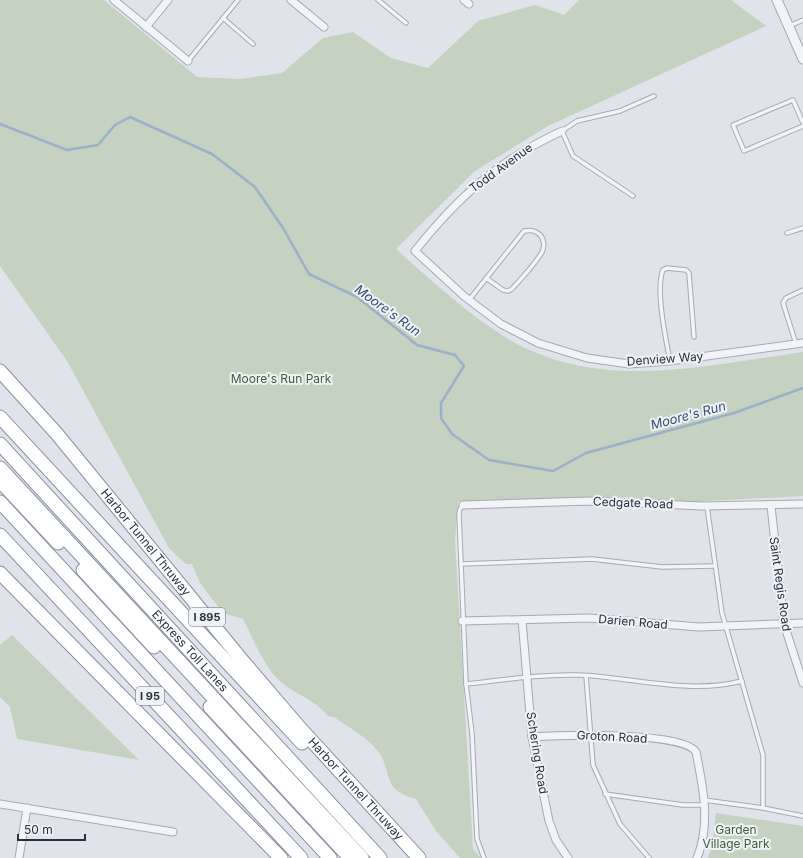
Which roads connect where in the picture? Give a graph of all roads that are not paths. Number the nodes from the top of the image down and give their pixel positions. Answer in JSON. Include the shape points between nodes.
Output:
{"nodes":[{"id":1,"x":114,"y":0,"type":"edge"},
{"id":2,"x":168,"y":0,"type":"edge"},
{"id":3,"x":238,"y":0,"type":"edge"},
{"id":4,"x":291,"y":0,"type":"edge"},
{"id":5,"x":378,"y":0,"type":"edge"},
{"id":6,"x":777,"y":0,"type":"edge"},
{"id":7,"x":223,"y":18,"type":"junction"},
{"id":8,"x":803,"y":20,"type":"edge"},
{"id":9,"x":406,"y":23,"type":"dead end"},
{"id":10,"x":788,"y":26,"type":"junction"},
{"id":11,"x":146,"y":27,"type":"junction"},
{"id":12,"x":324,"y":27,"type":"dead end"},
{"id":13,"x":253,"y":44,"type":"dead end"},
{"id":14,"x":803,"y":59,"type":"edge"},
{"id":15,"x":188,"y":61,"type":"joint"},
{"id":16,"x":654,"y":96,"type":"dead end"},
{"id":17,"x":803,"y":123,"type":"edge"},
{"id":18,"x":803,"y":126,"type":"edge"},
{"id":19,"x":562,"y":131,"type":"junction"},
{"id":20,"x":633,"y":196,"type":"dead end"},
{"id":21,"x":803,"y":228,"type":"edge"},
{"id":22,"x":787,"y":233,"type":"dead end"},
{"id":23,"x":416,"y":251,"type":"joint"},
{"id":24,"x":486,"y":278,"type":"junction"},
{"id":25,"x":803,"y":290,"type":"edge"},
{"id":26,"x":469,"y":300,"type":"junction"},
{"id":27,"x":694,"y":337,"type":"dead end"},
{"id":28,"x":800,"y":344,"type":"edge"},
{"id":29,"x":670,"y":361,"type":"junction"},
{"id":30,"x":0,"y":371,"type":"edge"},
{"id":31,"x":0,"y":417,"type":"edge"},
{"id":32,"x":0,"y":444,"type":"edge"},
{"id":33,"x":0,"y":468,"type":"edge"},
{"id":34,"x":4,"y":482,"type":"edge"},
{"id":35,"x":0,"y":502,"type":"edge"},
{"id":36,"x":803,"y":504,"type":"edge"},
{"id":37,"x":463,"y":505,"type":"joint"},
{"id":38,"x":707,"y":506,"type":"junction"},
{"id":39,"x":771,"y":506,"type":"junction"},
{"id":40,"x":0,"y":535,"type":"edge"},
{"id":41,"x":461,"y":564,"type":"junction"},
{"id":42,"x":714,"y":566,"type":"junction"},
{"id":43,"x":0,"y":572,"type":"edge"},
{"id":44,"x":522,"y":620,"type":"junction"},
{"id":45,"x":462,"y":621,"type":"junction"},
{"id":46,"x":803,"y":623,"type":"edge"},
{"id":47,"x":784,"y":624,"type":"junction"},
{"id":48,"x":727,"y":627,"type":"junction"},
{"id":49,"x":586,"y":676,"type":"junction"},
{"id":50,"x":527,"y":678,"type":"junction"},
{"id":51,"x":742,"y":681,"type":"junction"},
{"id":52,"x":803,"y":683,"type":"edge"},
{"id":53,"x":466,"y":684,"type":"junction"},
{"id":54,"x":589,"y":735,"type":"junction"},
{"id":55,"x":532,"y":737,"type":"junction"},
{"id":56,"x":605,"y":794,"type":"junction"},
{"id":57,"x":704,"y":802,"type":"junction"},
{"id":58,"x":0,"y":804,"type":"edge"},
{"id":59,"x":27,"y":808,"type":"junction"},
{"id":60,"x":763,"y":808,"type":"junction"},
{"id":61,"x":803,"y":816,"type":"edge"},
{"id":62,"x":173,"y":832,"type":"dead end"},
{"id":63,"x":19,"y":858,"type":"edge"},
{"id":64,"x":281,"y":858,"type":"edge"},
{"id":65,"x":301,"y":858,"type":"edge"},
{"id":66,"x":330,"y":858,"type":"edge"},
{"id":67,"x":350,"y":858,"type":"edge"},
{"id":68,"x":362,"y":858,"type":"edge"},
{"id":69,"x":380,"y":858,"type":"edge"},
{"id":70,"x":407,"y":858,"type":"edge"},
{"id":71,"x":419,"y":858,"type":"edge"},
{"id":72,"x":484,"y":858,"type":"edge"},
{"id":73,"x":567,"y":858,"type":"edge"},
{"id":74,"x":649,"y":858,"type":"edge"},
{"id":75,"x":698,"y":858,"type":"edge"}],
"edges":[{"from":1,"to":11,"type":"street"},
{"from":2,"to":11,"type":"street"},
{"from":3,"to":7,"type":"lane"},
{"from":4,"to":12,"type":"street"},
{"from":5,"to":9,"type":"lane"},
{"from":6,"to":10,"type":"street"},
{"from":7,"to":13,"type":"lane"},
{"from":7,"to":15,"type":"lane"},
{"from":8,"to":10,"type":"lane"},
{"from":10,"to":14,"type":"street"},
{"from":11,"to":15,"type":"street"},
{"from":16,"to":19,"type":"lane","via":[[615,113],[577,121]]},
{"from":17,"to":18,"type":"lane","via":[[793,100],[734,125],[744,151]]},
{"from":19,"to":20,"type":"lane","via":[[574,156]]},
{"from":19,"to":23,"type":"street","name":"Todd Avenue","via":[[535,143],[474,186]]},
{"from":21,"to":22,"type":"lane"},
{"from":23,"to":26,"type":"street","name":"Denview Way"},
{"from":24,"to":24,"type":"lane","via":[[524,231],[537,232],[542,237],[543,251],[512,289],[503,290]]},
{"from":24,"to":26,"type":"lane"},
{"from":25,"to":28,"type":"lane","via":[[786,298],[783,303]]},
{"from":26,"to":29,"type":"street","name":"Denview Way","via":[[501,324],[538,343],[587,358],[630,364]]},
{"from":27,"to":29,"type":"lane","via":[[689,273],[686,270],[667,268],[663,270],[660,281]]},
{"from":28,"to":29,"type":"street","name":"Denview Way"},
{"from":30,"to":71,"type":"highway","name":"Harbor Tunnel Thruway","number":"I 895","via":[[57,434],[290,717]]},
{"from":31,"to":70,"type":"highway"},
{"from":32,"to":69,"type":"highway","name":"Express Toll Lanes"},
{"from":33,"to":34,"type":"highway","name":"Express Toll Lanes"},
{"from":34,"to":67,"type":"highway","name":"Express Toll Lanes"},
{"from":34,"to":68,"type":"highway","name":"Express Toll Lanes"},
{"from":35,"to":66,"type":"highway"},
{"from":36,"to":39,"type":"street","name":"Cedgate Road"},
{"from":37,"to":38,"type":"street","name":"Cedgate Road","via":[[591,501]]},
{"from":37,"to":41,"type":"lane","via":[[460,509]]},
{"from":38,"to":39,"type":"street","name":"Cedgate Road"},
{"from":38,"to":42,"type":"lane"},
{"from":39,"to":47,"type":"street","name":"Saint Regis Road"},
{"from":40,"to":65,"type":"highway","number":"I 95"},
{"from":41,"to":42,"type":"lane","via":[[592,559],[662,568]]},
{"from":41,"to":45,"type":"lane"},
{"from":42,"to":48,"type":"lane"},
{"from":43,"to":64,"type":"highway"},
{"from":44,"to":45,"type":"street","name":"Darien Road"},
{"from":44,"to":48,"type":"street","name":"Darien Road","via":[[588,618],[677,626]]},
{"from":44,"to":50,"type":"street","name":"Schering Road"},
{"from":45,"to":53,"type":"lane"},
{"from":46,"to":47,"type":"street","name":"Darien Road"},
{"from":47,"to":48,"type":"street","name":"Darien Road"},
{"from":47,"to":52,"type":"street","name":"Saint Regis Road"},
{"from":48,"to":51,"type":"lane"},
{"from":49,"to":50,"type":"lane"},
{"from":49,"to":51,"type":"lane","via":[[679,686],[717,685]]},
{"from":49,"to":54,"type":"lane"},
{"from":50,"to":53,"type":"lane"},
{"from":50,"to":55,"type":"street","name":"Schering Road"},
{"from":51,"to":60,"type":"lane","via":[[763,755]]},
{"from":53,"to":72,"type":"lane","via":[[472,733],[477,839]]},
{"from":54,"to":55,"type":"street","name":"Groton Road"},
{"from":54,"to":56,"type":"lane","via":[[593,765]]},
{"from":54,"to":57,"type":"street","name":"Groton Road","via":[[647,739],[692,748],[696,752]]},
{"from":55,"to":73,"type":"street","name":"Schering Road","via":[[549,821],[556,840]]},
{"from":56,"to":57,"type":"lane","via":[[683,805]]},
{"from":56,"to":74,"type":"lane","via":[[620,824]]},
{"from":57,"to":60,"type":"lane"},
{"from":57,"to":75,"type":"street","via":[[704,831]]},
{"from":58,"to":59,"type":"street"},
{"from":59,"to":62,"type":"street"},
{"from":59,"to":63,"type":"street"},
{"from":60,"to":61,"type":"lane"}]}
